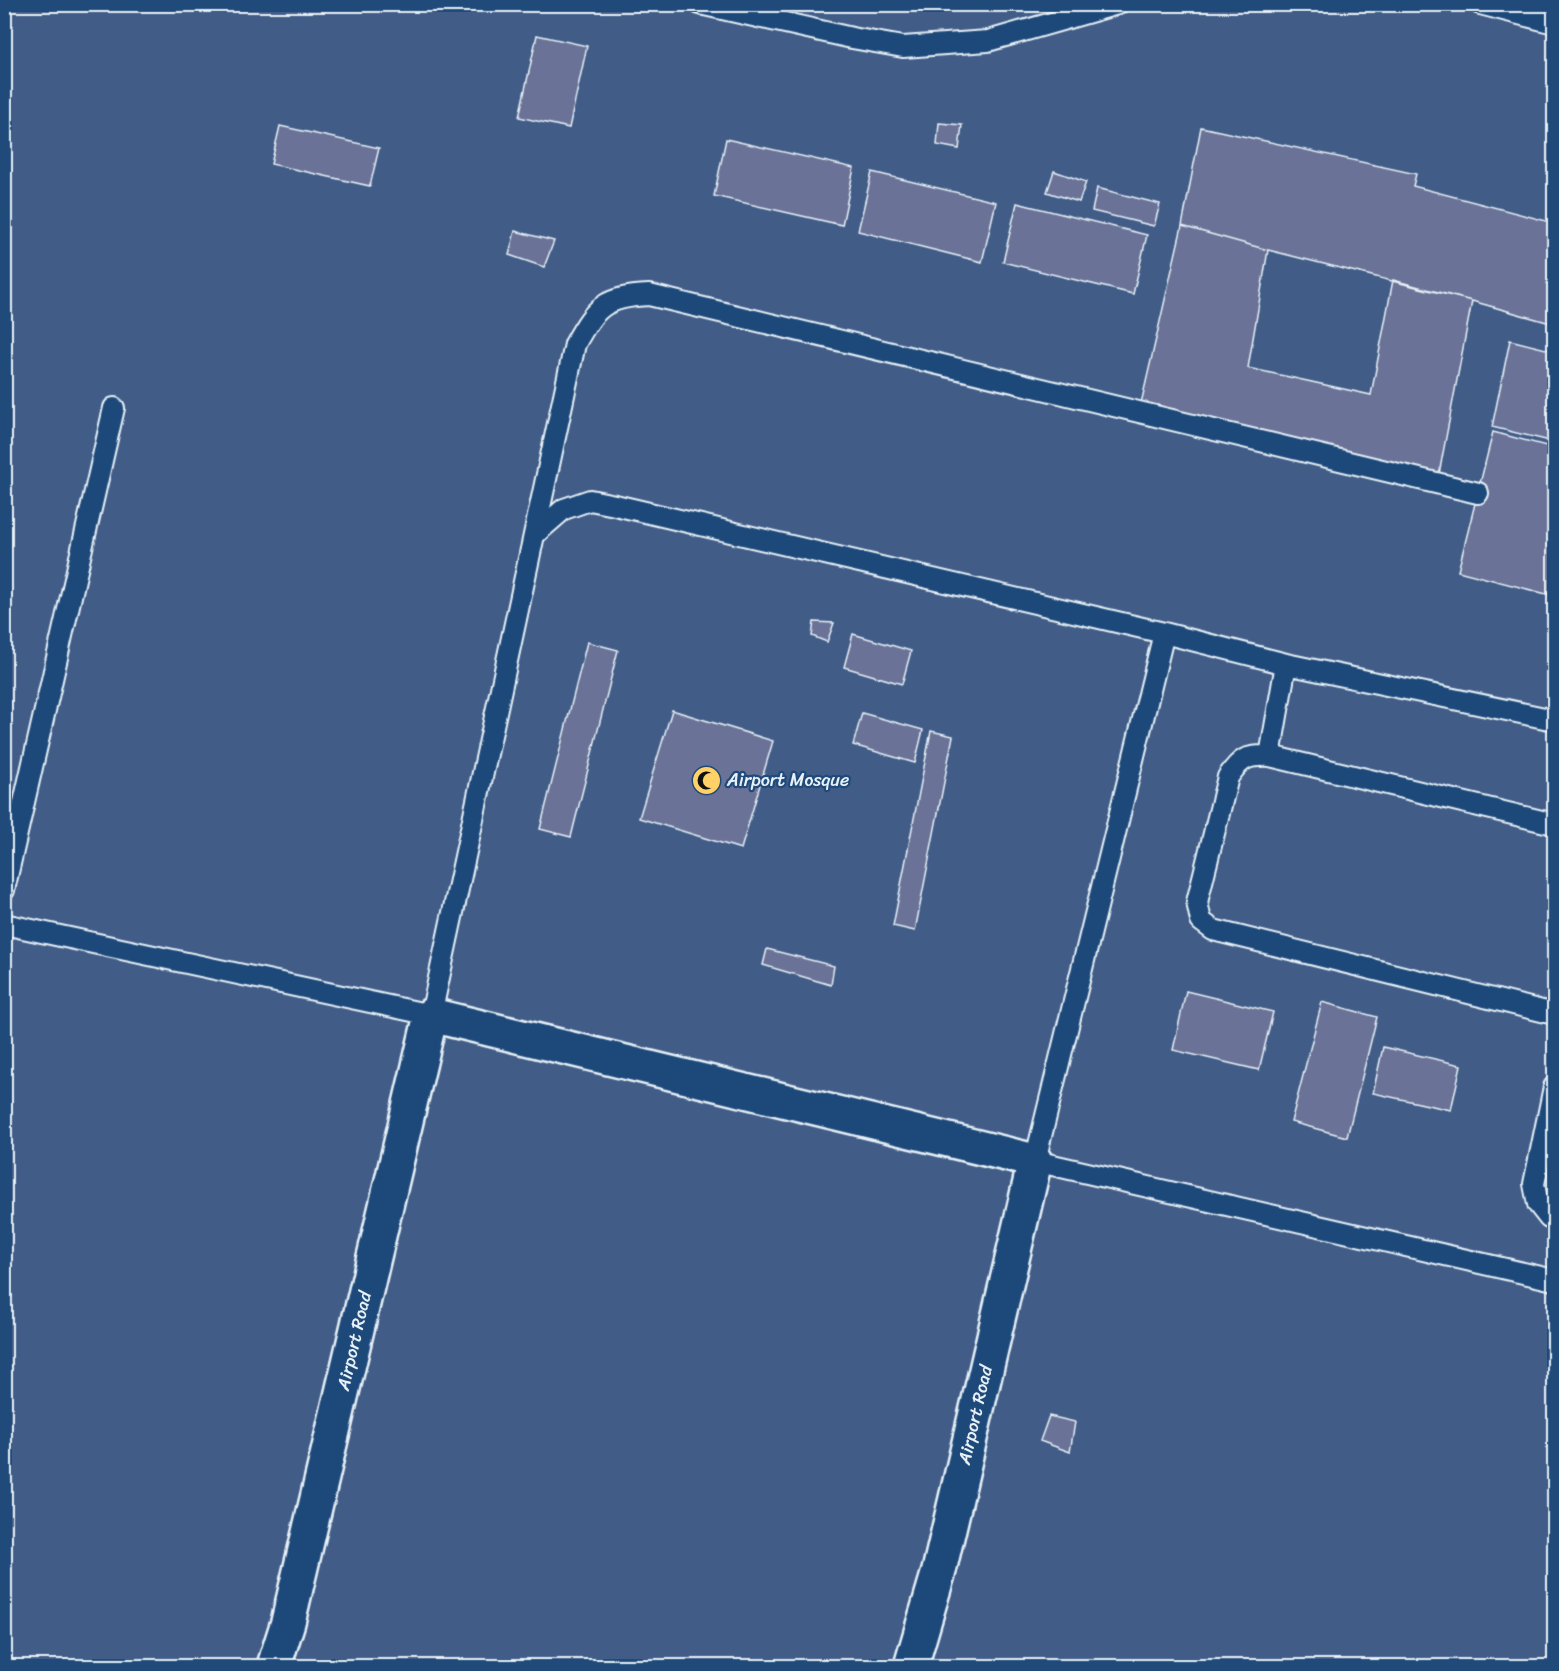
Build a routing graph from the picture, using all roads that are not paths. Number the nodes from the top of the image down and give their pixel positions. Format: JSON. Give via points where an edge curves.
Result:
{"nodes":[{"id":1,"x":700,"y":4,"type":"edge"},
{"id":2,"x":1118,"y":4,"type":"edge"},
{"id":3,"x":1480,"y":4,"type":"edge"},
{"id":4,"x":1554,"y":23,"type":"edge"},
{"id":5,"x":114,"y":408,"type":"dead end"},
{"id":6,"x":1478,"y":493,"type":"dead end"},
{"id":7,"x":534,"y":535,"type":"junction"},
{"id":8,"x":1164,"y":633,"type":"junction"},
{"id":9,"x":1286,"y":664,"type":"junction"},
{"id":10,"x":1554,"y":720,"type":"edge"},
{"id":11,"x":1270,"y":756,"type":"junction"},
{"id":12,"x":1554,"y":824,"type":"edge"},
{"id":13,"x":4,"y":890,"type":"edge"},
{"id":14,"x":4,"y":924,"type":"edge"},
{"id":15,"x":1554,"y":1014,"type":"edge"},
{"id":16,"x":431,"y":1015,"type":"junction"},
{"id":17,"x":1554,"y":1087,"type":"edge"},
{"id":18,"x":1035,"y":1161,"type":"junction"},
{"id":19,"x":1554,"y":1220,"type":"edge"},
{"id":20,"x":1554,"y":1280,"type":"edge"},
{"id":21,"x":274,"y":1666,"type":"edge"},
{"id":22,"x":911,"y":1666,"type":"edge"}],
"edges":[{"from":1,"to":2,"type":"lane","via":[[903,47],[988,41]]},
{"from":3,"to":4,"type":"lane"},
{"from":5,"to":13,"type":"lane"},
{"from":6,"to":7,"type":"lane","via":[[649,295],[624,296],[602,305],[575,344]]},
{"from":7,"to":8,"type":"lane","via":[[564,509],[590,500]]},
{"from":7,"to":16,"type":"lane"},
{"from":8,"to":9,"type":"lane"},
{"from":8,"to":18,"type":"lane"},
{"from":9,"to":10,"type":"lane"},
{"from":9,"to":11,"type":"lane"},
{"from":11,"to":12,"type":"lane"},
{"from":11,"to":15,"type":"lane","via":[[1251,755],[1237,764],[1228,777],[1197,902],[1201,921],[1213,930]]},
{"from":14,"to":16,"type":"lane"},
{"from":16,"to":18,"type":"street"},
{"from":16,"to":21,"type":"street","name":"Airport Road","via":[[288,1622]]},
{"from":17,"to":19,"type":"lane","via":[[1534,1184],[1538,1204]]},
{"from":18,"to":20,"type":"lane"},
{"from":18,"to":22,"type":"street","name":"Airport Road","via":[[939,1571]]}]}
